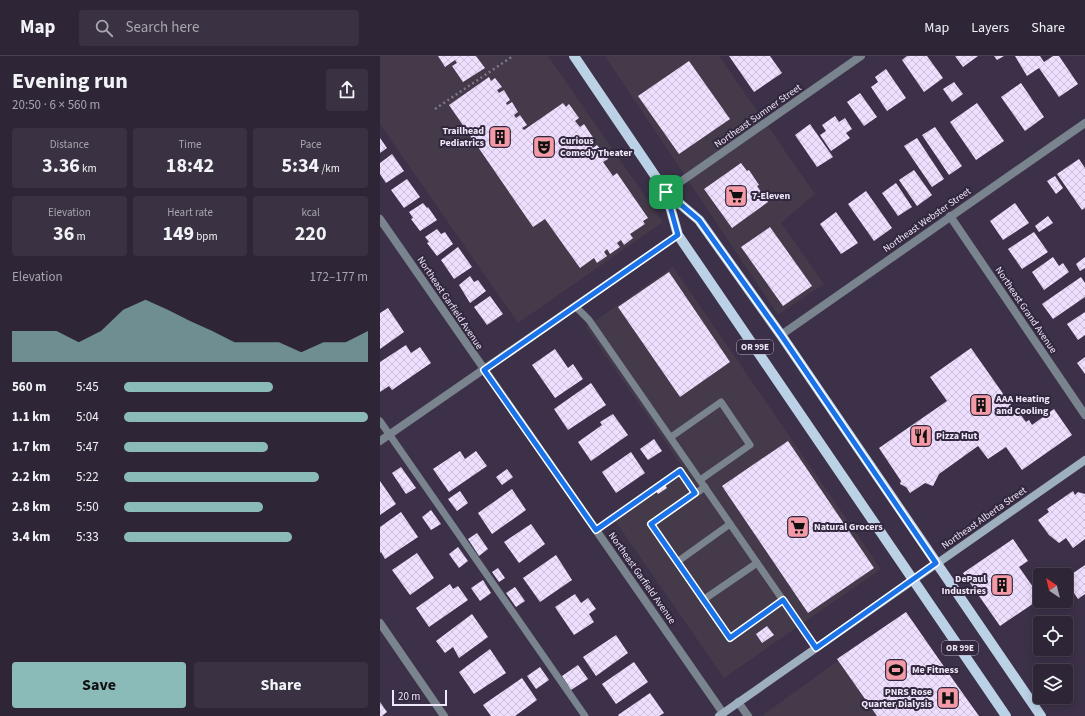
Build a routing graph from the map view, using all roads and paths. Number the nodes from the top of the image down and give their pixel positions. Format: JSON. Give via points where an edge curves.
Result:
{"nodes":[{"id":1,"x":512,"y":56,"type":"edge"},
{"id":2,"x":575,"y":56,"type":"edge"},
{"id":3,"x":861,"y":56,"type":"edge"},
{"id":4,"x":435,"y":109,"type":"dead end"},
{"id":5,"x":1085,"y":123,"type":"edge"},
{"id":6,"x":666,"y":192,"type":"junction"},
{"id":7,"x":950,"y":216,"type":"junction"},
{"id":8,"x":380,"y":219,"type":"edge"},
{"id":9,"x":678,"y":235,"type":"junction"},
{"id":10,"x":575,"y":306,"type":"junction"},
{"id":11,"x":781,"y":335,"type":"junction"},
{"id":12,"x":484,"y":370,"type":"junction"},
{"id":13,"x":1085,"y":415,"type":"edge"},
{"id":14,"x":380,"y":421,"type":"edge"},
{"id":15,"x":390,"y":434,"type":"junction"},
{"id":16,"x":670,"y":437,"type":"junction"},
{"id":17,"x":380,"y":441,"type":"edge"},
{"id":18,"x":1085,"y":460,"type":"edge"},
{"id":19,"x":700,"y":480,"type":"junction"},
{"id":20,"x":705,"y":487,"type":"junction"},
{"id":21,"x":695,"y":493,"type":"junction"},
{"id":22,"x":730,"y":524,"type":"junction"},
{"id":23,"x":596,"y":530,"type":"junction"},
{"id":24,"x":677,"y":562,"type":"junction"},
{"id":25,"x":757,"y":563,"type":"junction"},
{"id":26,"x":936,"y":563,"type":"junction"},
{"id":27,"x":913,"y":580,"type":"junction"},
{"id":28,"x":703,"y":600,"type":"junction"},
{"id":29,"x":783,"y":600,"type":"junction"},
{"id":30,"x":380,"y":623,"type":"edge"},
{"id":31,"x":816,"y":648,"type":"junction"},
{"id":32,"x":738,"y":702,"type":"junction"},
{"id":33,"x":721,"y":714,"type":"edge"},
{"id":34,"x":444,"y":716,"type":"edge"},
{"id":35,"x":585,"y":716,"type":"edge"},
{"id":36,"x":748,"y":716,"type":"edge"},
{"id":37,"x":1006,"y":716,"type":"edge"},
{"id":38,"x":1041,"y":716,"type":"edge"}],
"edges":[{"from":1,"to":4,"type":"path"},
{"from":2,"to":6,"type":"main road","number":"OR 99E"},
{"from":3,"to":6,"type":"street","name":"Northeast Sumner Street"},
{"from":5,"to":7,"type":"street","name":"Northeast Webster Street"},
{"from":6,"to":9,"type":"main road","number":"OR 99E"},
{"from":6,"to":11,"type":"main road","number":"OR 99E","via":[[699,220]]},
{"from":7,"to":11,"type":"street","name":"Northeast Webster Street"},
{"from":7,"to":13,"type":"street","name":"Northeast Grand Avenue"},
{"from":8,"to":12,"type":"street","name":"Northeast Garfield Avenue"},
{"from":9,"to":10,"type":"street"},
{"from":9,"to":27,"type":"main road","number":"OR 99E"},
{"from":10,"to":12,"type":"street"},
{"from":10,"to":16,"type":"lane","via":[[589,320]]},
{"from":11,"to":26,"type":"main road","number":"OR 99E"},
{"from":12,"to":15,"type":"street"},
{"from":12,"to":23,"type":"street","name":"Northeast Garfield Avenue"},
{"from":14,"to":15,"type":"lane"},
{"from":15,"to":17,"type":"street"},
{"from":15,"to":35,"type":"lane"},
{"from":16,"to":19,"type":"lane"},
{"from":16,"to":19,"type":"lane","via":[[721,402],[750,445]]},
{"from":18,"to":26,"type":"street","name":"Northeast Alberta Street"},
{"from":19,"to":20,"type":"lane"},
{"from":20,"to":21,"type":"lane"},
{"from":20,"to":22,"type":"lane"},
{"from":21,"to":23,"type":"path","via":[[680,471]]},
{"from":21,"to":24,"type":"lane","via":[[651,524]]},
{"from":22,"to":24,"type":"lane"},
{"from":22,"to":25,"type":"lane"},
{"from":23,"to":33,"type":"street","name":"Northeast Garfield Avenue"},
{"from":24,"to":28,"type":"lane"},
{"from":25,"to":28,"type":"lane"},
{"from":25,"to":29,"type":"lane"},
{"from":26,"to":27,"type":"street","name":"Northeast Alberta Street"},
{"from":26,"to":38,"type":"main road","number":"OR 99E"},
{"from":27,"to":31,"type":"street","name":"Northeast Alberta Street"},
{"from":27,"to":37,"type":"main road","number":"OR 99E"},
{"from":28,"to":29,"type":"lane","via":[[730,638]]},
{"from":29,"to":31,"type":"lane"},
{"from":30,"to":34,"type":"street"},
{"from":31,"to":32,"type":"street","name":"Northeast Alberta Street"},
{"from":32,"to":33,"type":"street","name":"Northeast Alberta Street"},
{"from":32,"to":36,"type":"street"}]}
